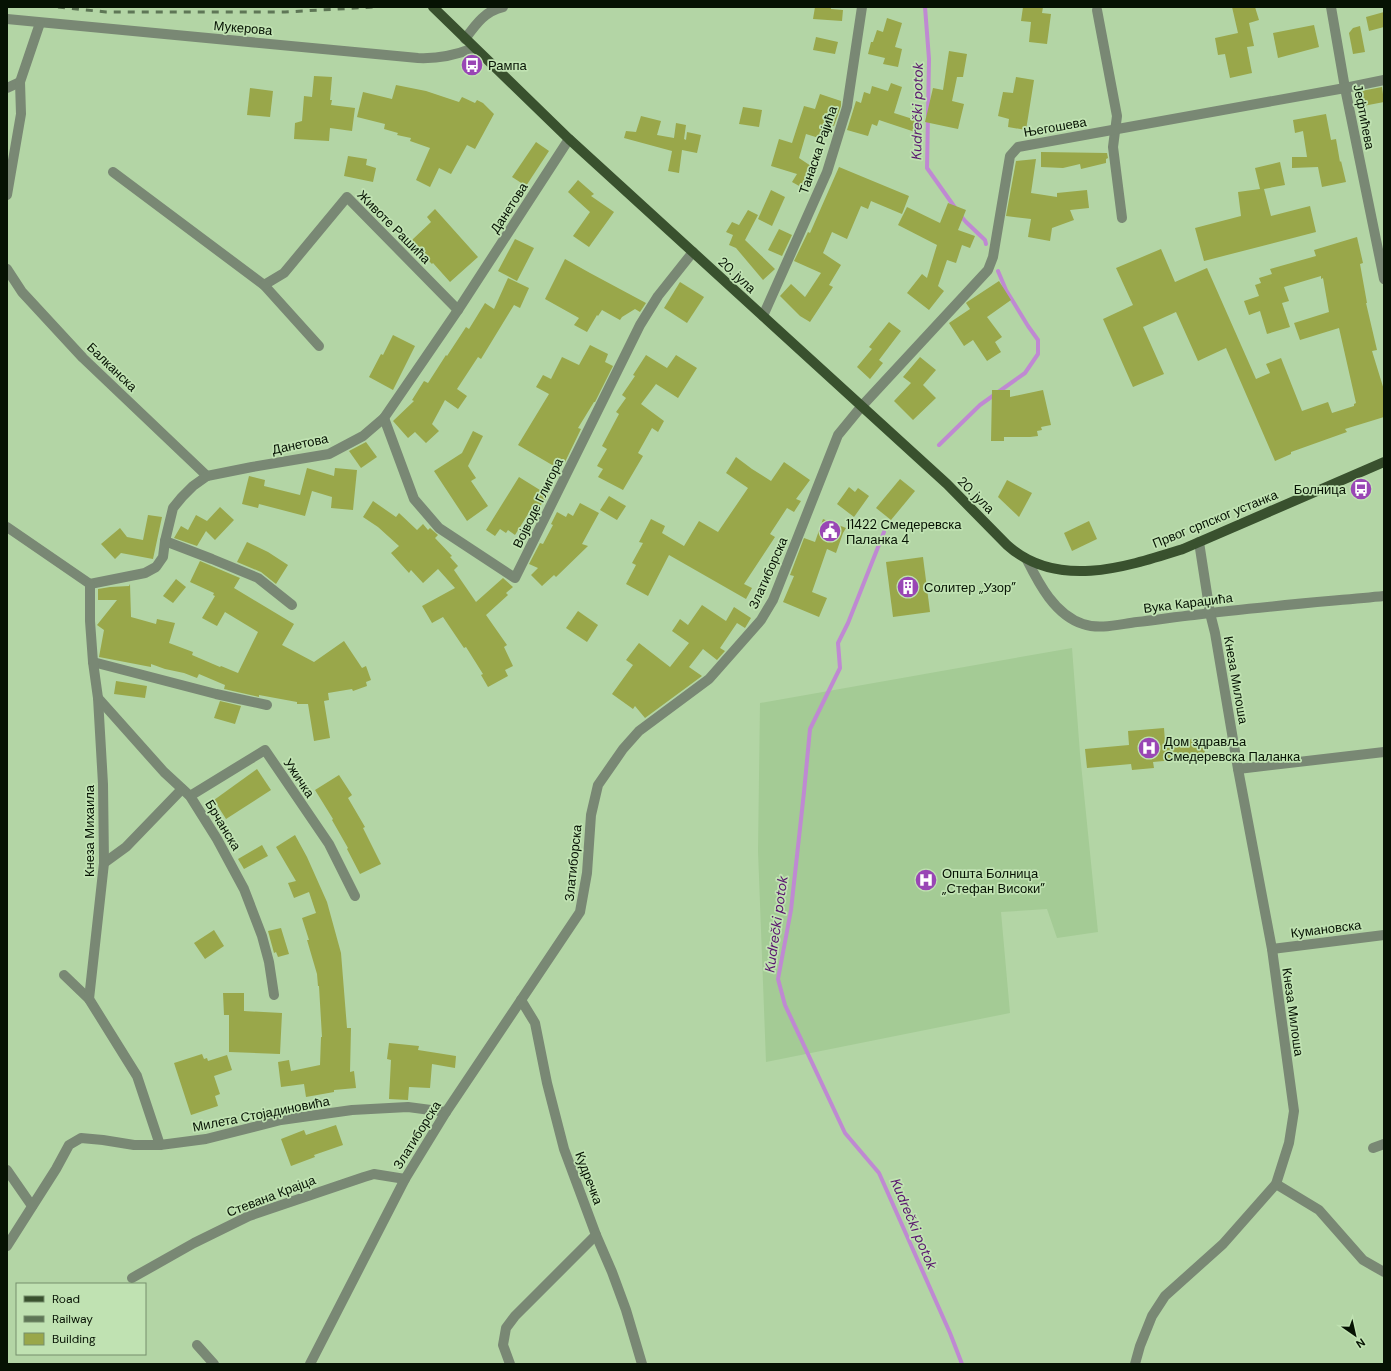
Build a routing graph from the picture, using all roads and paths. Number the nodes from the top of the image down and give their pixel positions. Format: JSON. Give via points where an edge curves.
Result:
{"nodes":[{"id":1,"x":433,"y":7,"type":"edge"},
{"id":2,"x":503,"y":7,"type":"edge"},
{"id":3,"x":862,"y":7,"type":"edge"},
{"id":4,"x":1331,"y":7,"type":"edge"},
{"id":5,"x":1097,"y":10,"type":"dead end"},
{"id":6,"x":7,"y":19,"type":"edge"},
{"id":7,"x":40,"y":22,"type":"junction"},
{"id":8,"x":465,"y":39,"type":"junction"},
{"id":9,"x":474,"y":48,"type":"junction"},
{"id":10,"x":1384,"y":80,"type":"edge"},
{"id":11,"x":20,"y":82,"type":"junction"},
{"id":12,"x":7,"y":88,"type":"edge"},
{"id":13,"x":1345,"y":88,"type":"junction"},
{"id":14,"x":1116,"y":129,"type":"junction"},
{"id":15,"x":569,"y":139,"type":"junction"},
{"id":16,"x":113,"y":172,"type":"dead end"},
{"id":17,"x":7,"y":195,"type":"edge"},
{"id":18,"x":1122,"y":218,"type":"dead end"},
{"id":19,"x":693,"y":252,"type":"junction"},
{"id":20,"x":7,"y":269,"type":"edge"},
{"id":21,"x":1384,"y":279,"type":"edge"},
{"id":22,"x":264,"y":285,"type":"junction"},
{"id":23,"x":458,"y":310,"type":"junction"},
{"id":24,"x":763,"y":316,"type":"junction"},
{"id":25,"x":319,"y":346,"type":"dead end"},
{"id":26,"x":861,"y":407,"type":"junction"},
{"id":27,"x":384,"y":418,"type":"junction"},
{"id":28,"x":1384,"y":462,"type":"edge"},
{"id":29,"x":207,"y":476,"type":"junction"},
{"id":30,"x":7,"y":528,"type":"edge"},
{"id":31,"x":165,"y":541,"type":"junction"},
{"id":32,"x":1199,"y":542,"type":"junction"},
{"id":33,"x":1026,"y":560,"type":"junction"},
{"id":34,"x":90,"y":584,"type":"junction"},
{"id":35,"x":1384,"y":596,"type":"edge"},
{"id":36,"x":292,"y":605,"type":"dead end"},
{"id":37,"x":1210,"y":613,"type":"junction"},
{"id":38,"x":93,"y":662,"type":"junction"},
{"id":39,"x":98,"y":698,"type":"junction"},
{"id":40,"x":268,"y":705,"type":"dead end"},
{"id":41,"x":1384,"y":752,"type":"edge"},
{"id":42,"x":1238,"y":769,"type":"junction"},
{"id":43,"x":182,"y":789,"type":"junction"},
{"id":44,"x":190,"y":796,"type":"junction"},
{"id":45,"x":104,"y":863,"type":"junction"},
{"id":46,"x":355,"y":896,"type":"dead end"},
{"id":47,"x":1384,"y":934,"type":"edge"},
{"id":48,"x":1272,"y":949,"type":"junction"},
{"id":49,"x":64,"y":975,"type":"dead end"},
{"id":50,"x":274,"y":995,"type":"dead end"},
{"id":51,"x":89,"y":999,"type":"junction"},
{"id":52,"x":521,"y":1000,"type":"junction"},
{"id":53,"x":446,"y":1112,"type":"junction"},
{"id":54,"x":1384,"y":1144,"type":"edge"},
{"id":55,"x":160,"y":1145,"type":"junction"},
{"id":56,"x":1373,"y":1148,"type":"dead end"},
{"id":57,"x":7,"y":1170,"type":"edge"},
{"id":58,"x":405,"y":1179,"type":"junction"},
{"id":59,"x":1276,"y":1184,"type":"junction"},
{"id":60,"x":32,"y":1206,"type":"junction"},
{"id":61,"x":596,"y":1235,"type":"junction"},
{"id":62,"x":7,"y":1246,"type":"edge"},
{"id":63,"x":1384,"y":1272,"type":"edge"},
{"id":64,"x":132,"y":1278,"type":"dead end"},
{"id":65,"x":197,"y":1344,"type":"dead end"},
{"id":66,"x":214,"y":1364,"type":"edge"},
{"id":67,"x":310,"y":1364,"type":"edge"},
{"id":68,"x":510,"y":1364,"type":"edge"},
{"id":69,"x":642,"y":1364,"type":"edge"},
{"id":70,"x":1135,"y":1364,"type":"edge"}],
"edges":[{"from":1,"to":8,"type":"main road","name":"20. јула"},
{"from":2,"to":8,"type":"street","via":[[484,16]]},
{"from":3,"to":24,"type":"street","name":"Танаска Рајића","via":[[847,107],[827,172]]},
{"from":4,"to":13,"type":"street","name":"Јефтићева"},
{"from":5,"to":14,"type":"street","via":[[1117,116]]},
{"from":6,"to":7,"type":"street","name":"Мукерова"},
{"from":7,"to":9,"type":"street","name":"Мукерова","via":[[418,58],[440,58]]},
{"from":7,"to":11,"type":"street"},
{"from":8,"to":9,"type":"main road","name":"20. јула"},
{"from":9,"to":15,"type":"main road","name":"20. јула"},
{"from":10,"to":13,"type":"street","name":"Његошева"},
{"from":11,"to":12,"type":"street"},
{"from":11,"to":17,"type":"street","via":[[21,114]]},
{"from":13,"to":14,"type":"street","name":"Његошева"},
{"from":13,"to":21,"type":"street","name":"Јефтићева"},
{"from":14,"to":18,"type":"street","via":[[1113,147]]},
{"from":14,"to":26,"type":"street","name":"Његошева","via":[[1018,147],[1010,156],[993,257],[988,270]]},
{"from":15,"to":19,"type":"main road","name":"20. јула"},
{"from":15,"to":23,"type":"street","name":"Данетова"},
{"from":16,"to":22,"type":"street"},
{"from":19,"to":24,"type":"main road","name":"20. јула"},
{"from":19,"to":27,"type":"street","name":"Војводе Глигора","via":[[658,296],[640,325],[515,578],[438,528],[414,499]]},
{"from":20,"to":29,"type":"street","name":"Балканска","via":[[22,292],[84,358]]},
{"from":22,"to":23,"type":"street","name":"Животе Рашића","via":[[284,272],[347,197]]},
{"from":22,"to":25,"type":"street"},
{"from":23,"to":27,"type":"street","name":"Данетова"},
{"from":24,"to":26,"type":"main road","name":"20. јула"},
{"from":26,"to":33,"type":"main road","name":"20. јула","via":[[947,484],[1007,545]]},
{"from":26,"to":52,"type":"street","name":"Златиборска","via":[[838,435],[773,600],[761,620],[709,679],[639,731],[598,785],[591,815],[587,873],[580,912]]},
{"from":27,"to":29,"type":"street","name":"Данетова","via":[[363,436],[329,454]]},
{"from":28,"to":32,"type":"main road","name":"Првог српског устанка"},
{"from":29,"to":31,"type":"street","name":"Данетова","via":[[193,486],[173,508]]},
{"from":30,"to":34,"type":"street"},
{"from":31,"to":34,"type":"street","name":"Данетова","via":[[163,557],[156,567],[144,574]]},
{"from":31,"to":36,"type":"street","via":[[258,578]]},
{"from":32,"to":33,"type":"main road","name":"Првог српског устанка","via":[[1153,558],[1091,571],[1045,568]]},
{"from":32,"to":37,"type":"street","name":"Кнеза Милоша"},
{"from":33,"to":37,"type":"street","name":"Вука Караџића","via":[[1048,596],[1068,615],[1084,624],[1107,626]]},
{"from":34,"to":38,"type":"street"},
{"from":35,"to":37,"type":"street","name":"Вука Караџића"},
{"from":37,"to":42,"type":"street","name":"Кнеза Милоша"},
{"from":38,"to":39,"type":"street","name":"Кнеза Михаила"},
{"from":38,"to":40,"type":"street"},
{"from":39,"to":43,"type":"street","name":"Брчанска"},
{"from":39,"to":45,"type":"street","name":"Кнеза Михаила"},
{"from":41,"to":42,"type":"street"},
{"from":42,"to":48,"type":"street","name":"Кнеза Милоша"},
{"from":43,"to":44,"type":"street","name":"Брчанска"},
{"from":43,"to":45,"type":"street","via":[[126,847]]},
{"from":44,"to":46,"type":"street","name":"Ужичка","via":[[265,750],[329,844]]},
{"from":44,"to":50,"type":"street","name":"Брчанска","via":[[244,889],[262,936]]},
{"from":45,"to":51,"type":"street","name":"Кнеза Михаила"},
{"from":47,"to":48,"type":"street","name":"Кумановска"},
{"from":48,"to":59,"type":"street","name":"Кнеза Милоша","via":[[1294,1111],[1289,1143]]},
{"from":49,"to":51,"type":"street"},
{"from":51,"to":55,"type":"street","via":[[137,1076]]},
{"from":52,"to":53,"type":"street","name":"Златиборска"},
{"from":52,"to":61,"type":"street","name":"Кудречка","via":[[535,1023],[564,1149]]},
{"from":53,"to":55,"type":"street","name":"Милета Стојадиновића","via":[[408,1107],[352,1110],[281,1120],[206,1139]]},
{"from":53,"to":58,"type":"street","name":"Златиборска"},
{"from":54,"to":56,"type":"street"},
{"from":55,"to":60,"type":"street","name":"Милета Стојадиновића","via":[[134,1145],[81,1138],[69,1145]]},
{"from":57,"to":60,"type":"street"},
{"from":58,"to":64,"type":"street","name":"Стевана Крајца","via":[[374,1174],[249,1216]]},
{"from":58,"to":67,"type":"street","name":"Златиборска"},
{"from":59,"to":63,"type":"street","via":[[1319,1210],[1363,1260]]},
{"from":59,"to":70,"type":"street","name":"Кнеза Милоша","via":[[1223,1244],[1165,1296],[1152,1316]]},
{"from":60,"to":62,"type":"street"},
{"from":61,"to":68,"type":"street","via":[[506,1328],[503,1345]]},
{"from":61,"to":69,"type":"street","name":"Кудречка","via":[[626,1310]]},
{"from":65,"to":66,"type":"street"}]}
